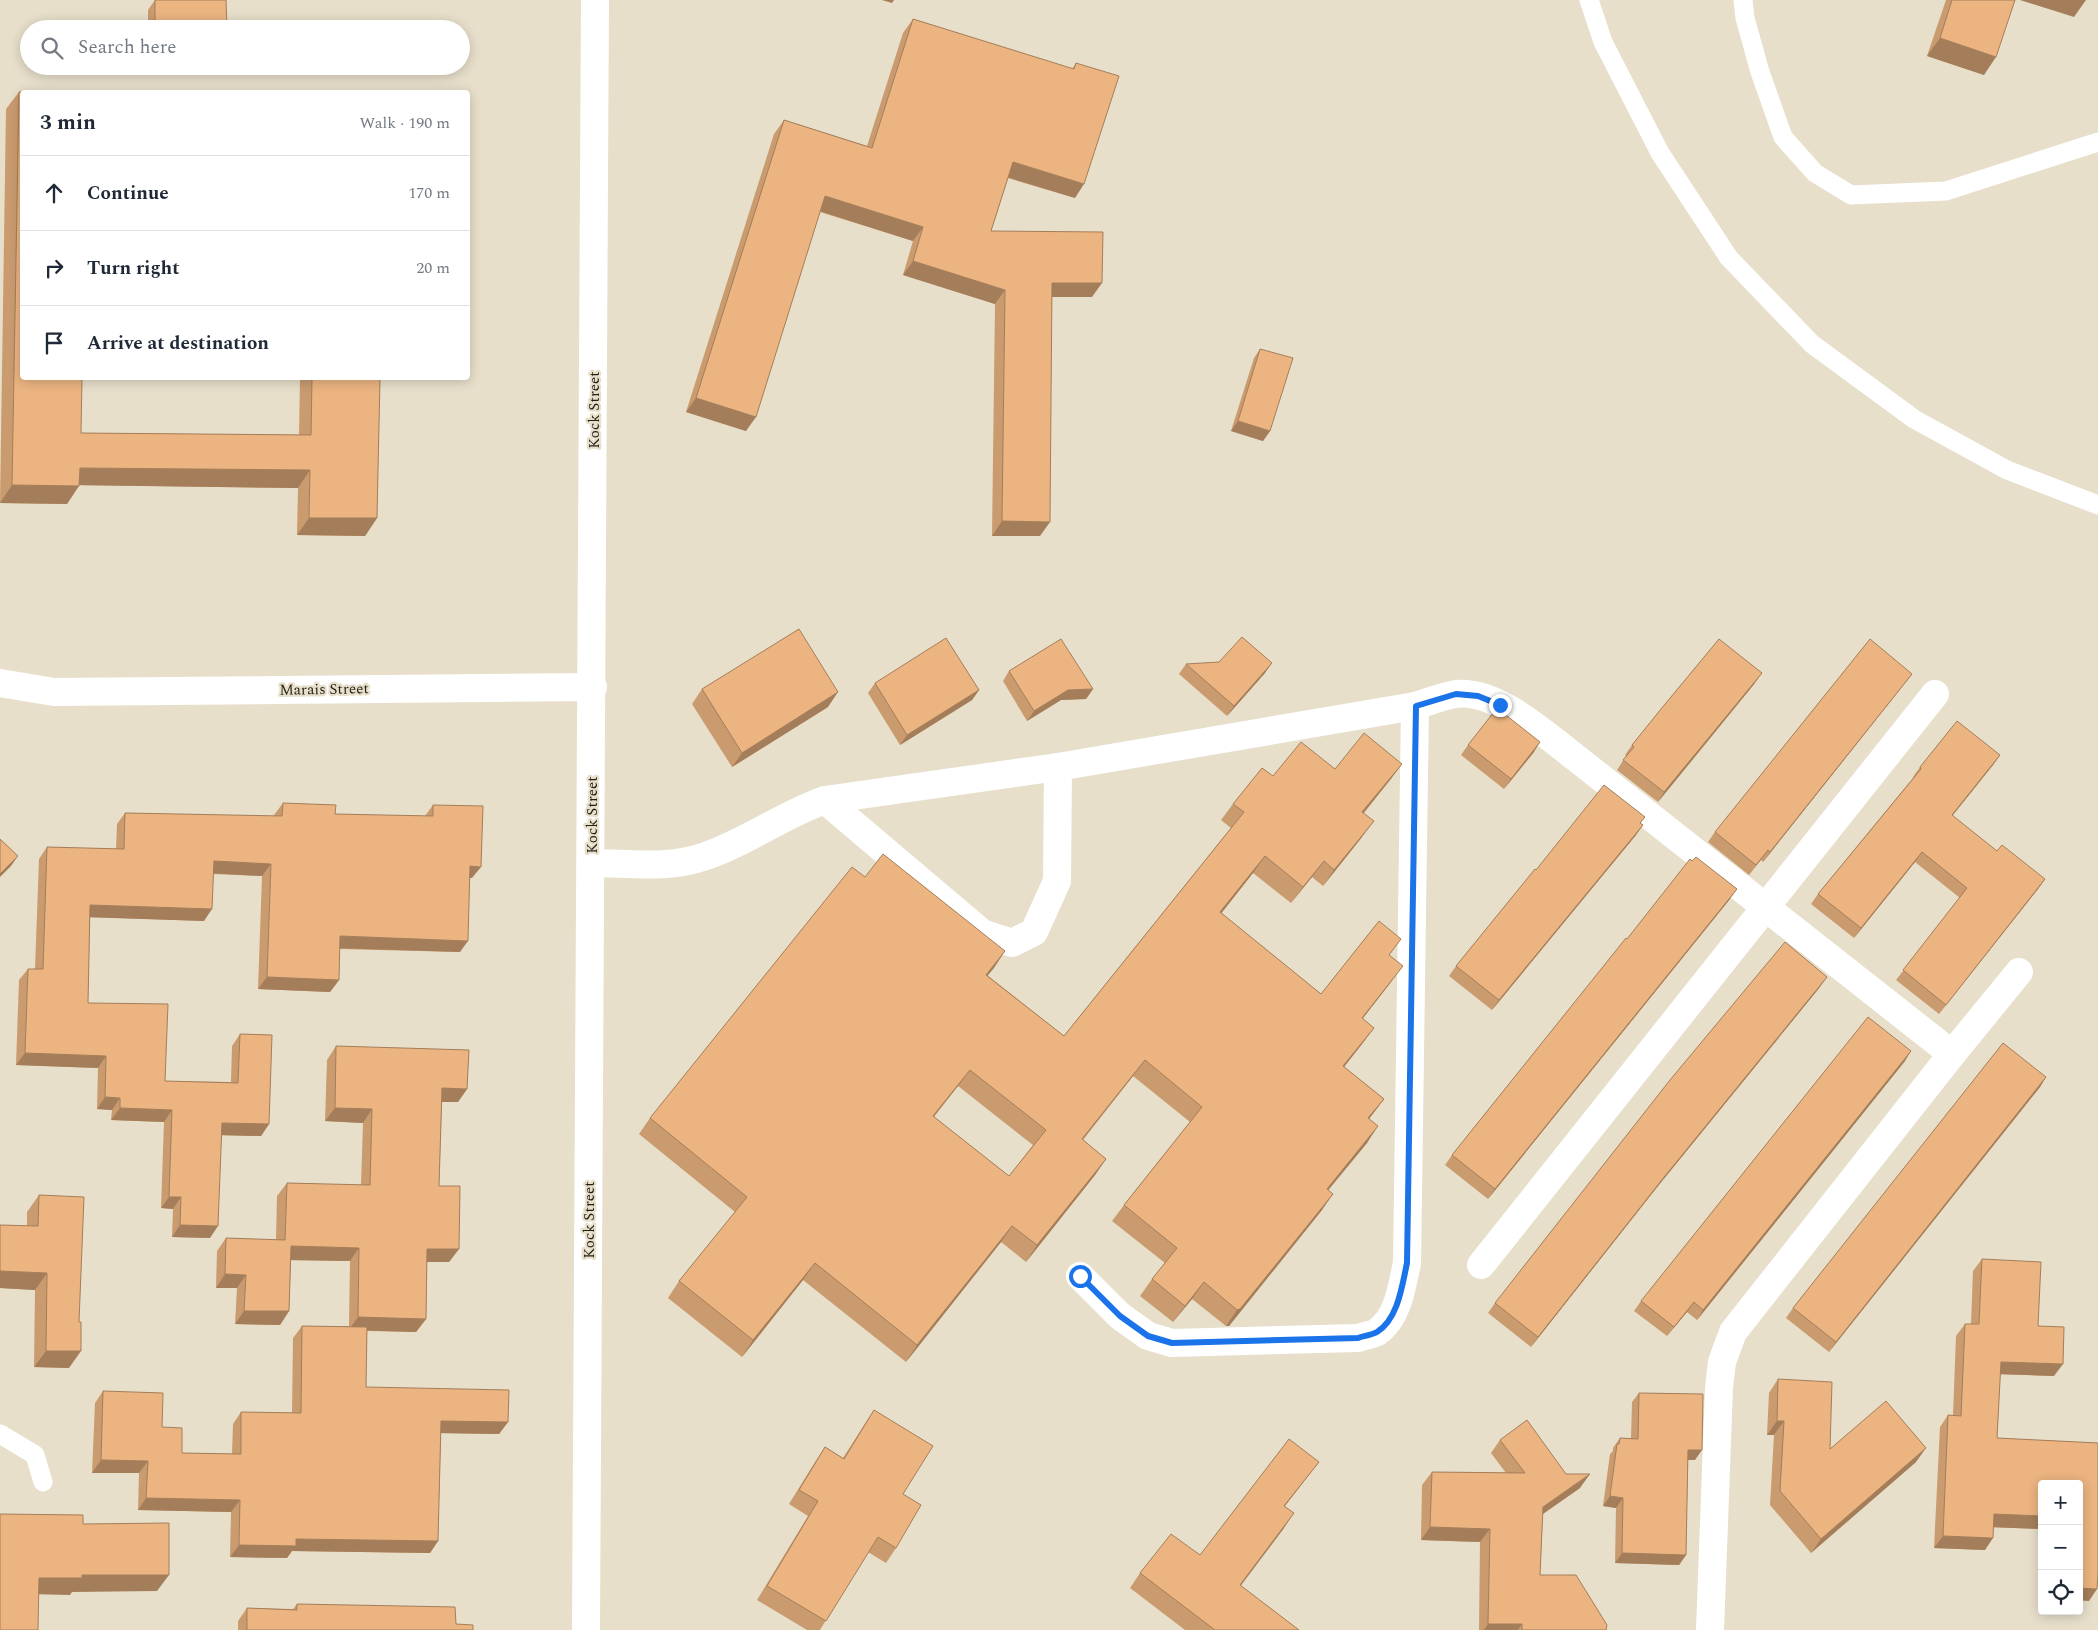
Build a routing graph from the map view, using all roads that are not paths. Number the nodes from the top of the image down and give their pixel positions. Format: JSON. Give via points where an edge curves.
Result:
{"nodes":[{"id":1,"x":595,"y":0,"type":"edge"},
{"id":2,"x":1589,"y":0,"type":"edge"},
{"id":3,"x":1743,"y":0,"type":"edge"},
{"id":4,"x":2098,"y":142,"type":"edge"},
{"id":5,"x":2098,"y":505,"type":"edge"},
{"id":6,"x":0,"y":683,"type":"edge"},
{"id":7,"x":593,"y":687,"type":"junction"},
{"id":8,"x":54,"y":692,"type":"junction"},
{"id":9,"x":1935,"y":694,"type":"dead end"},
{"id":10,"x":0,"y":702,"type":"edge"},
{"id":11,"x":1416,"y":706,"type":"junction"},
{"id":12,"x":1058,"y":767,"type":"junction"},
{"id":13,"x":825,"y":800,"type":"junction"},
{"id":14,"x":592,"y":862,"type":"junction"},
{"id":15,"x":1764,"y":907,"type":"junction"},
{"id":16,"x":2019,"y":972,"type":"dead end"},
{"id":17,"x":1952,"y":1054,"type":"junction"},
{"id":18,"x":1481,"y":1265,"type":"dead end"},
{"id":19,"x":1080,"y":1276,"type":"dead end"},
{"id":20,"x":0,"y":1434,"type":"edge"},
{"id":21,"x":43,"y":1482,"type":"dead end"},
{"id":22,"x":586,"y":1630,"type":"edge"},
{"id":23,"x":1710,"y":1630,"type":"edge"}],
"edges":[{"from":1,"to":7,"type":"street","name":"Kock Street"},
{"from":2,"to":5,"type":"lane","via":[[1604,42],[1660,153],[1729,258],[1812,344],[1914,418],[2007,470]]},
{"from":3,"to":4,"type":"lane","via":[[1760,72],[1783,137],[1815,173],[1851,195],[1946,191]]},
{"from":6,"to":8,"type":"street","name":"Marais Street"},
{"from":7,"to":8,"type":"street","name":"Marais Street"},
{"from":7,"to":14,"type":"street","name":"Kock Street"},
{"from":8,"to":10,"type":"street","name":"Marais Street"},
{"from":9,"to":15,"type":"street"},
{"from":11,"to":12,"type":"street"},
{"from":11,"to":15,"type":"street","via":[[1456,694],[1478,696],[1500,705],[1576,758]]},
{"from":11,"to":19,"type":"street","via":[[1407,1263],[1401,1292],[1390,1319],[1377,1332],[1358,1338],[1172,1343],[1148,1336],[1127,1321]]},
{"from":12,"to":13,"type":"street"},
{"from":12,"to":13,"type":"street","via":[[1057,881],[1034,932],[1012,943],[982,934]]},
{"from":13,"to":14,"type":"street","via":[[799,809],[702,858],[671,864]]},
{"from":14,"to":22,"type":"street","name":"Kock Street"},
{"from":15,"to":17,"type":"street"},
{"from":15,"to":18,"type":"street"},
{"from":16,"to":17,"type":"street"},
{"from":17,"to":23,"type":"street","via":[[1733,1332],[1722,1362],[1718,1388]]},
{"from":20,"to":21,"type":"lane","via":[[35,1455]]}]}
